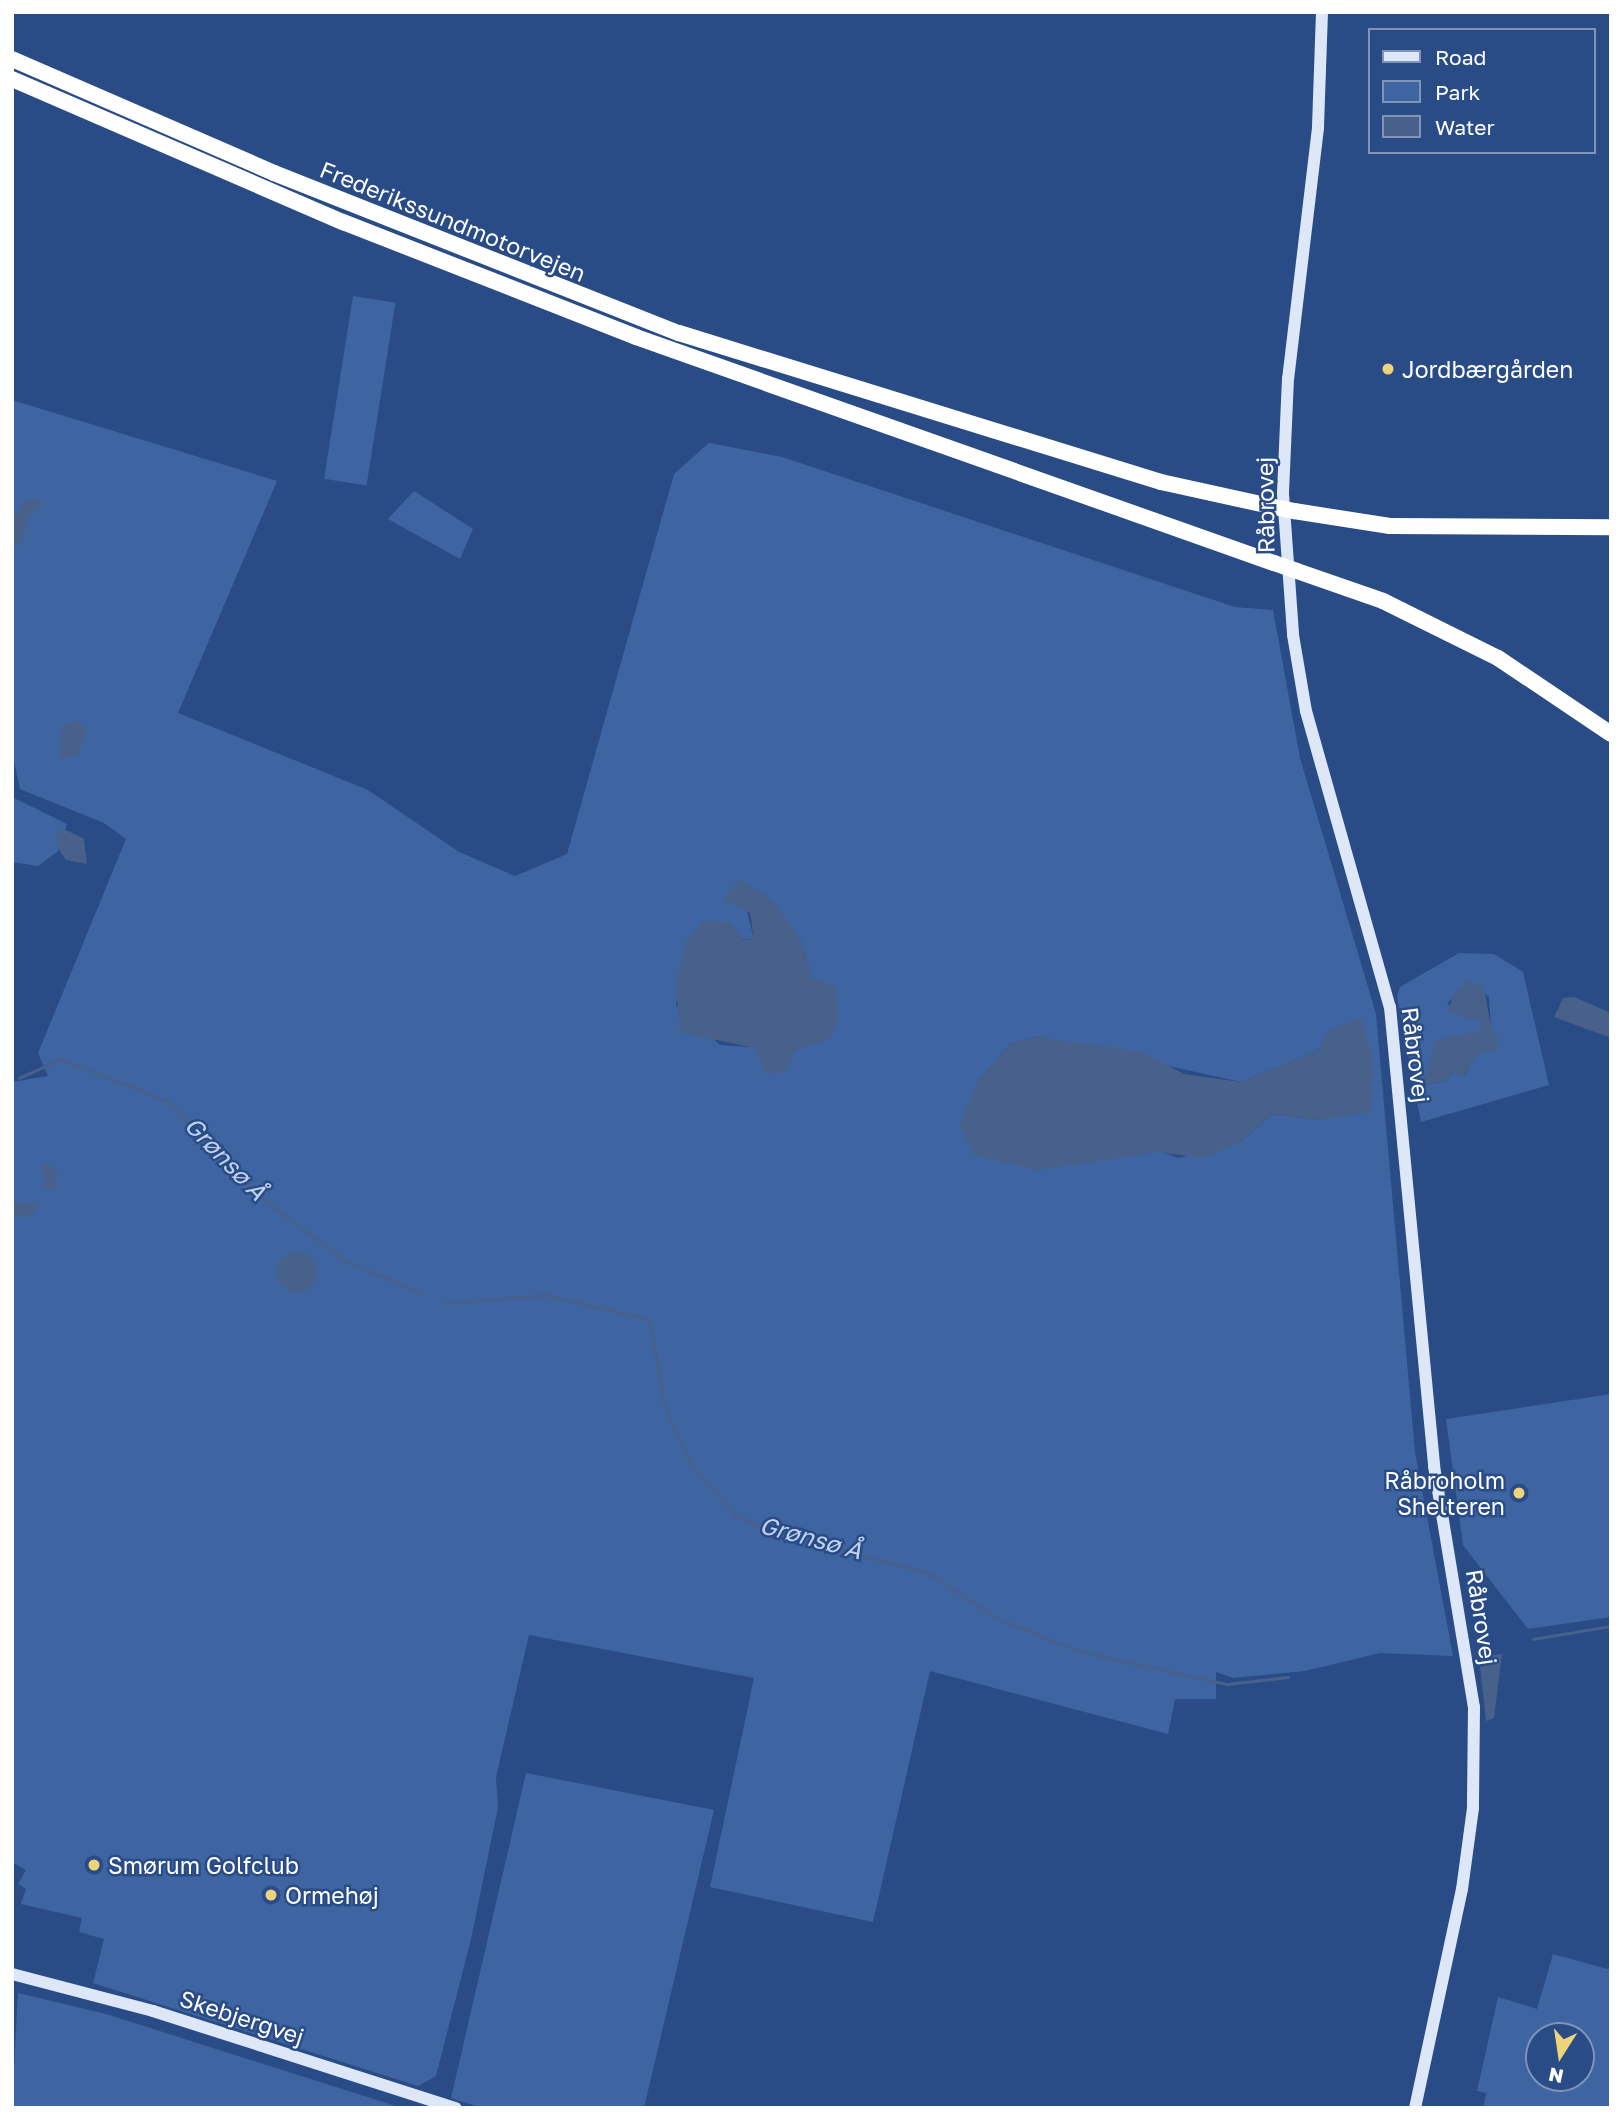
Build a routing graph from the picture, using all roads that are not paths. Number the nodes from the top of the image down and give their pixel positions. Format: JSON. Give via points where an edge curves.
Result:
{"nodes":[{"id":1,"x":1322,"y":12,"type":"edge"},
{"id":2,"x":12,"y":59,"type":"edge"},
{"id":3,"x":12,"y":79,"type":"edge"},
{"id":4,"x":1611,"y":527,"type":"edge"},
{"id":5,"x":1611,"y":734,"type":"edge"},
{"id":6,"x":12,"y":1974,"type":"edge"},
{"id":7,"x":456,"y":2108,"type":"edge"},
{"id":8,"x":1415,"y":2108,"type":"edge"}],
"edges":[{"from":1,"to":8,"type":"street","name":"Råbrovej","via":[[1318,128],[1288,377],[1283,494],[1293,635],[1306,711],[1390,1007],[1434,1466],[1474,1707],[1473,1808],[1462,1889]]},
{"from":2,"to":4,"type":"highway","name":"Frederikssundmotorvejen","bridge":true,"via":[[472,255],[679,334],[1161,482],[1390,526]]},
{"from":3,"to":5,"type":"highway","bridge":true,"via":[[636,337],[1383,601],[1498,658]]},
{"from":6,"to":7,"type":"street","name":"Skebjergvej","via":[[153,2011]]}]}
